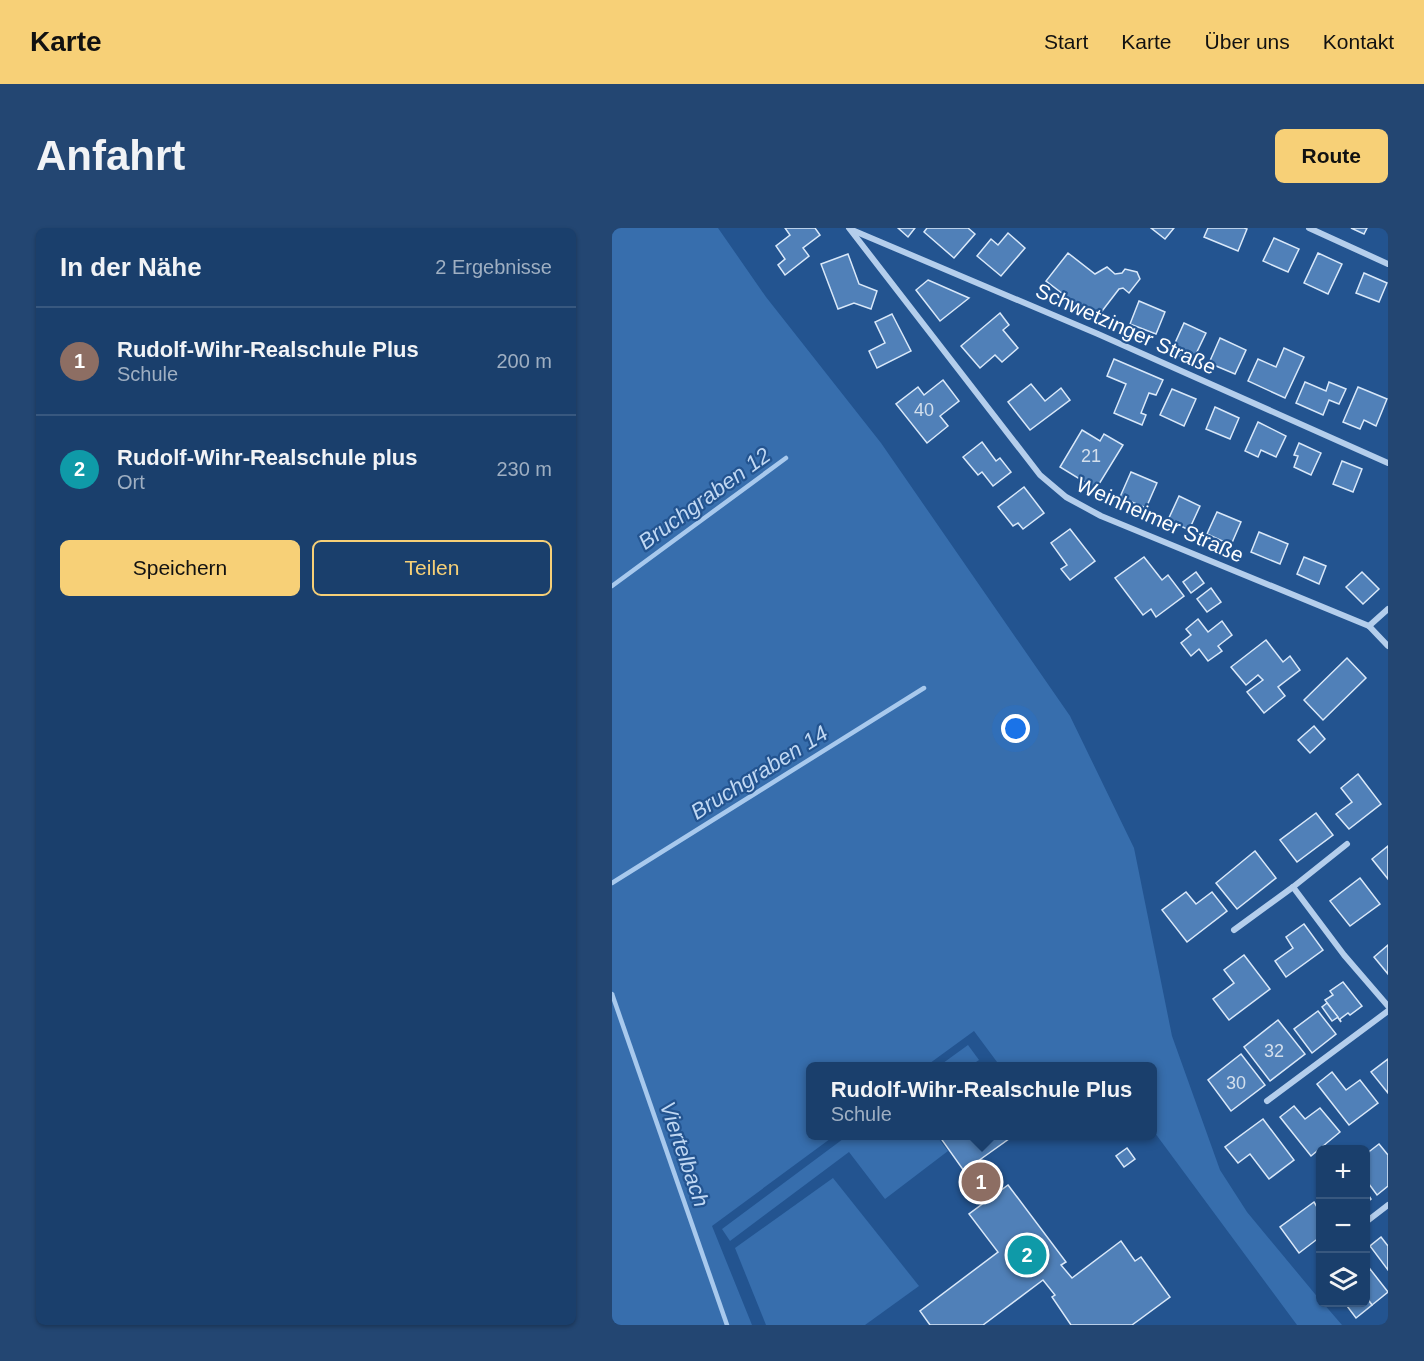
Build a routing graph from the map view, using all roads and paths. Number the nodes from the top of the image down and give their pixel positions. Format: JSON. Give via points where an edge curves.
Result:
{"nodes":[{"id":1,"x":849,"y":228,"type":"edge"},
{"id":2,"x":1309,"y":228,"type":"edge"},
{"id":3,"x":1388,"y":264,"type":"edge"},
{"id":4,"x":1388,"y":463,"type":"edge"},
{"id":5,"x":1388,"y":609,"type":"edge"},
{"id":6,"x":1369,"y":626,"type":"junction"},
{"id":7,"x":1388,"y":646,"type":"edge"},
{"id":8,"x":1347,"y":844,"type":"dead end"},
{"id":9,"x":1293,"y":887,"type":"junction"},
{"id":10,"x":1234,"y":930,"type":"dead end"},
{"id":11,"x":1388,"y":1006,"type":"edge"},
{"id":12,"x":1388,"y":1011,"type":"edge"},
{"id":13,"x":1267,"y":1101,"type":"dead end"},
{"id":14,"x":1388,"y":1205,"type":"edge"},
{"id":15,"x":1370,"y":1218,"type":"edge"}],
"edges":[{"from":1,"to":4,"type":"street","name":"Schwetzinger Straße"},
{"from":1,"to":6,"type":"street","name":"Weinheimer Straße","via":[[1040,475],[1066,497],[1101,516]]},
{"from":2,"to":3,"type":"street"},
{"from":5,"to":6,"type":"street"},
{"from":6,"to":7,"type":"street","name":"Weinheimer Straße"},
{"from":8,"to":9,"type":"street"},
{"from":9,"to":10,"type":"street"},
{"from":9,"to":11,"type":"street"},
{"from":12,"to":13,"type":"street"},
{"from":14,"to":15,"type":"street"}]}
